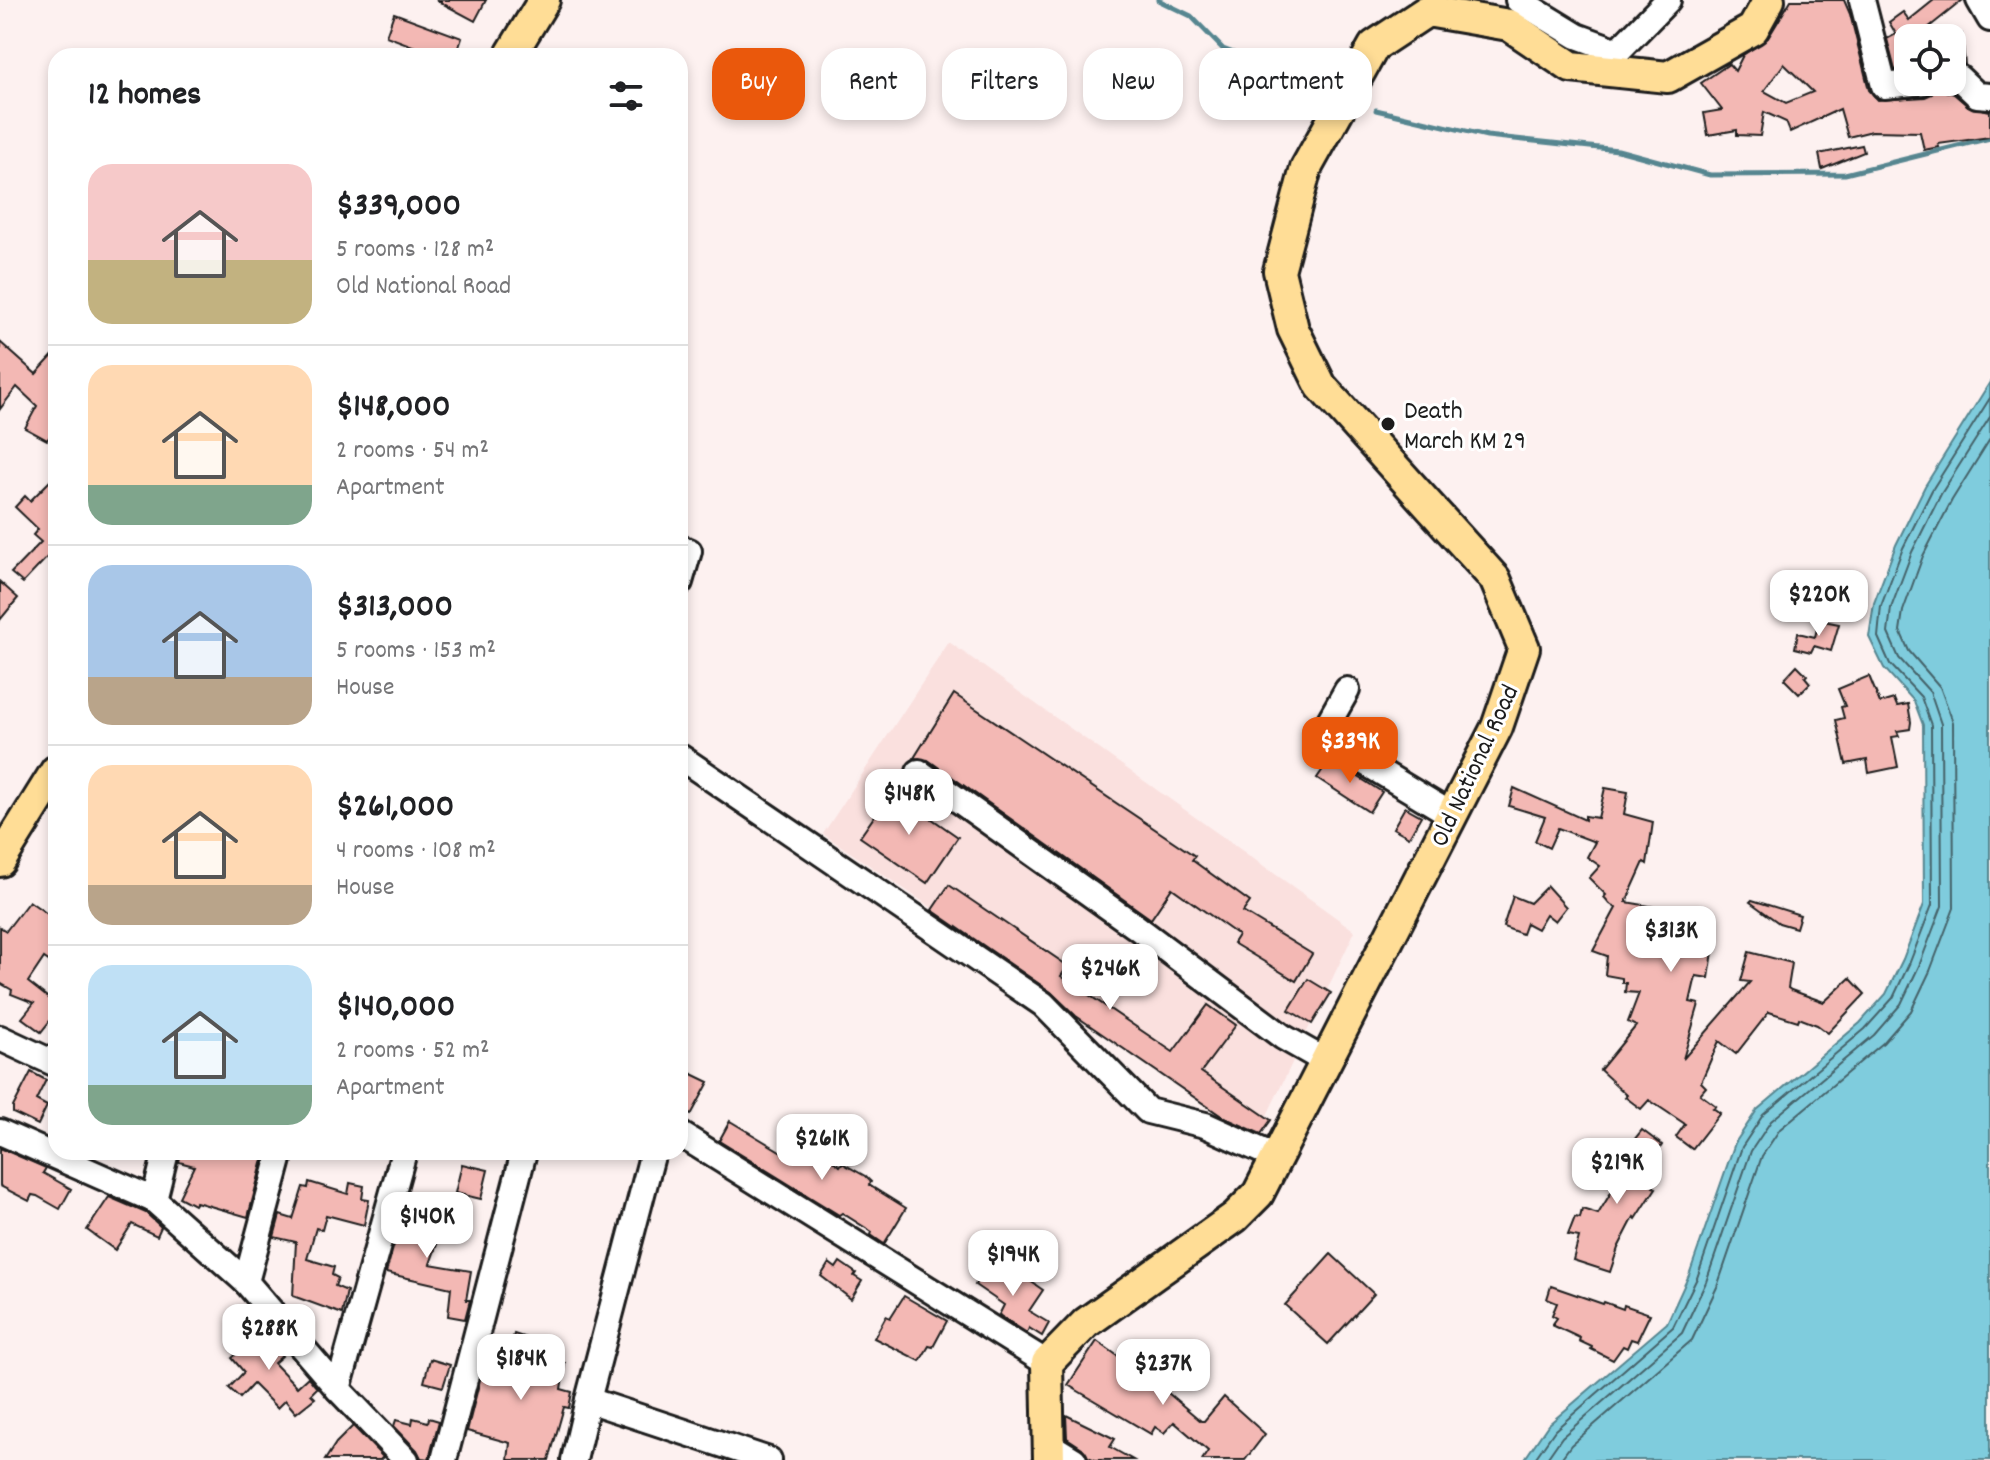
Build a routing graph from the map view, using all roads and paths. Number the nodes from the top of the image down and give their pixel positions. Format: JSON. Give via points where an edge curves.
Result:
{"nodes":[{"id":1,"x":544,"y":0,"type":"edge"},
{"id":2,"x":1668,"y":0,"type":"edge"},
{"id":3,"x":1769,"y":0,"type":"edge"},
{"id":4,"x":1862,"y":0,"type":"edge"},
{"id":5,"x":1979,"y":0,"type":"edge"},
{"id":6,"x":1533,"y":4,"type":"edge"},
{"id":7,"x":1990,"y":19,"type":"edge"},
{"id":8,"x":515,"y":48,"type":"edge"},
{"id":9,"x":1894,"y":85,"type":"edge"},
{"id":10,"x":1966,"y":85,"type":"edge"},
{"id":11,"x":1990,"y":96,"type":"edge"},
{"id":12,"x":1347,"y":690,"type":"dead end"},
{"id":13,"x":688,"y":762,"type":"edge"},
{"id":14,"x":919,"y":772,"type":"dead end"},
{"id":15,"x":48,"y":784,"type":"edge"},
{"id":16,"x":1452,"y":815,"type":"junction"},
{"id":17,"x":0,"y":861,"type":"edge"},
{"id":18,"x":0,"y":1038,"type":"edge"},
{"id":19,"x":48,"y":1060,"type":"edge"},
{"id":20,"x":1327,"y":1062,"type":"junction"},
{"id":21,"x":0,"y":1132,"type":"edge"},
{"id":22,"x":688,"y":1139,"type":"edge"},
{"id":23,"x":48,"y":1153,"type":"edge"},
{"id":24,"x":1278,"y":1158,"type":"junction"},
{"id":25,"x":63,"y":1160,"type":"edge"},
{"id":26,"x":164,"y":1160,"type":"edge"},
{"id":27,"x":279,"y":1160,"type":"edge"},
{"id":28,"x":402,"y":1160,"type":"edge"},
{"id":29,"x":522,"y":1160,"type":"edge"},
{"id":30,"x":651,"y":1160,"type":"edge"},
{"id":31,"x":154,"y":1200,"type":"junction"},
{"id":32,"x":246,"y":1282,"type":"junction"},
{"id":33,"x":1047,"y":1363,"type":"junction"},
{"id":34,"x":338,"y":1389,"type":"junction"},
{"id":35,"x":588,"y":1400,"type":"junction"},
{"id":36,"x":1057,"y":1455,"type":"edge"},
{"id":37,"x":406,"y":1460,"type":"edge"},
{"id":38,"x":444,"y":1460,"type":"edge"},
{"id":39,"x":574,"y":1460,"type":"edge"},
{"id":40,"x":769,"y":1460,"type":"edge"}],
"edges":[{"from":1,"to":8,"type":"main road"},
{"from":2,"to":6,"type":"street","via":[[1618,51],[1577,36]]},
{"from":3,"to":16,"type":"main road","name":"Old National Road","via":[[1753,29],[1668,77],[1571,67],[1509,25],[1427,11],[1374,46],[1306,168],[1279,271],[1293,329],[1321,386],[1495,579],[1524,648],[1497,727]]},
{"from":4,"to":9,"type":"street","via":[[1884,86]]},
{"from":5,"to":7,"type":"street"},
{"from":10,"to":11,"type":"street","via":[[1977,95]]},
{"from":12,"to":16,"type":"street","via":[[1321,736]]},
{"from":13,"to":24,"type":"street","via":[[1043,1004],[1148,1111],[1205,1125]]},
{"from":14,"to":20,"type":"street","via":[[1283,1037]]},
{"from":15,"to":17,"type":"main road"},
{"from":16,"to":20,"type":"main road","name":"Old National Road"},
{"from":18,"to":19,"type":"street"},
{"from":20,"to":24,"type":"main road","name":"Old National Road"},
{"from":21,"to":23,"type":"street"},
{"from":22,"to":33,"type":"street"},
{"from":24,"to":33,"type":"main road","name":"Old National Road","via":[[1248,1206],[1086,1323]]},
{"from":25,"to":31,"type":"street"},
{"from":26,"to":31,"type":"street"},
{"from":27,"to":32,"type":"street"},
{"from":28,"to":34,"type":"street"},
{"from":29,"to":38,"type":"street"},
{"from":30,"to":35,"type":"street"},
{"from":31,"to":32,"type":"street"},
{"from":32,"to":34,"type":"street"},
{"from":33,"to":36,"type":"main road"},
{"from":34,"to":37,"type":"street"},
{"from":35,"to":39,"type":"street"},
{"from":35,"to":40,"type":"street"}]}
